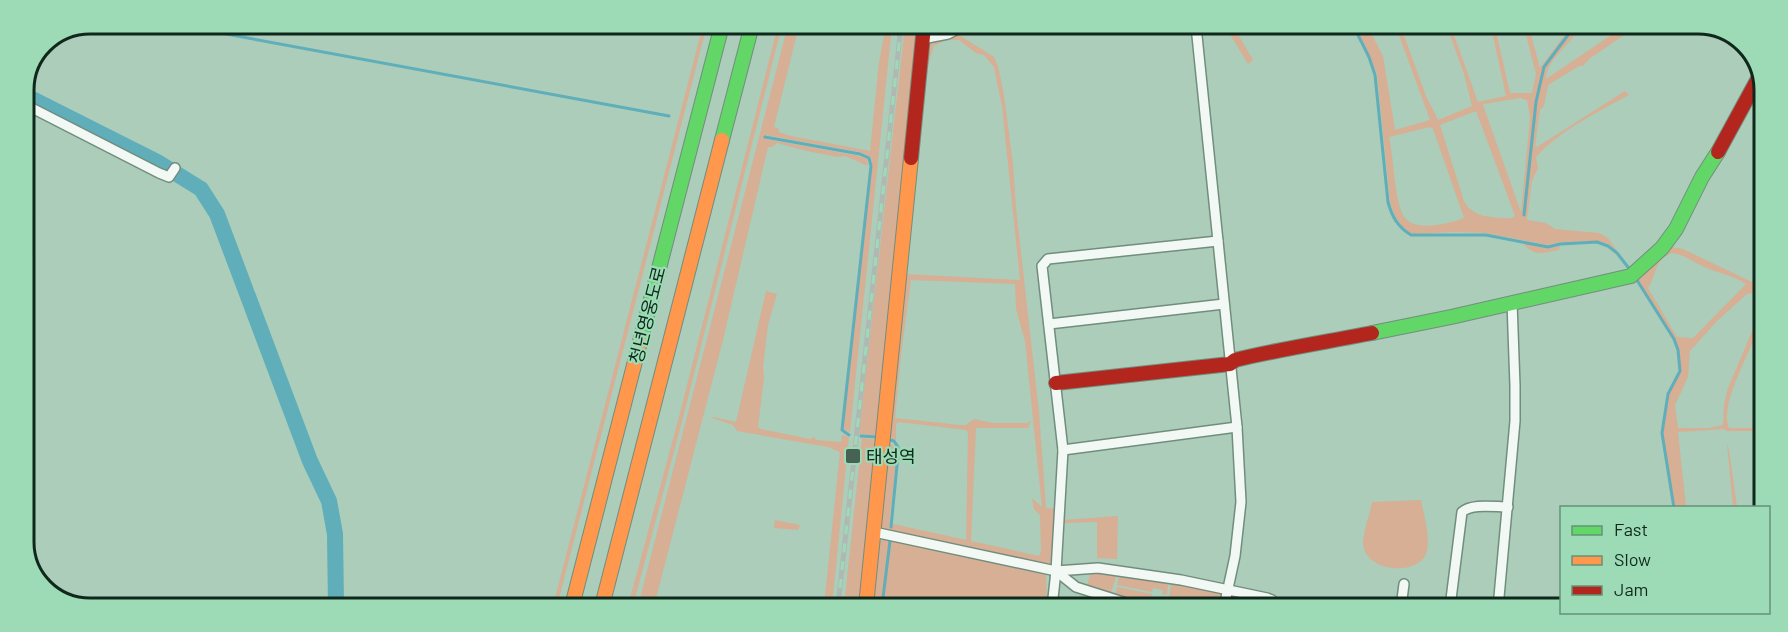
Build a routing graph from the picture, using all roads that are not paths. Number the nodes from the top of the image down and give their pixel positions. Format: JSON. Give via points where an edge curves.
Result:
{"nodes":[{"id":1,"x":720,"y":34,"type":"edge"},
{"id":2,"x":750,"y":34,"type":"edge"},
{"id":3,"x":923,"y":34,"type":"edge"},
{"id":4,"x":1197,"y":34,"type":"edge"},
{"id":5,"x":1753,"y":88,"type":"edge"},
{"id":6,"x":34,"y":109,"type":"edge"},
{"id":7,"x":173,"y":171,"type":"dead end"},
{"id":8,"x":1218,"y":241,"type":"junction"},
{"id":9,"x":1512,"y":302,"type":"junction"},
{"id":10,"x":1224,"y":304,"type":"junction"},
{"id":11,"x":1049,"y":324,"type":"junction"},
{"id":12,"x":1230,"y":364,"type":"junction"},
{"id":13,"x":1056,"y":383,"type":"junction"},
{"id":14,"x":1237,"y":427,"type":"junction"},
{"id":15,"x":1063,"y":450,"type":"junction"},
{"id":16,"x":1508,"y":507,"type":"junction"},
{"id":17,"x":874,"y":532,"type":"junction"},
{"id":18,"x":1056,"y":572,"type":"junction"},
{"id":19,"x":1404,"y":584,"type":"dead end"},
{"id":20,"x":1228,"y":589,"type":"junction"},
{"id":21,"x":574,"y":597,"type":"edge"},
{"id":22,"x":604,"y":597,"type":"edge"},
{"id":23,"x":867,"y":597,"type":"edge"},
{"id":24,"x":1053,"y":597,"type":"edge"},
{"id":25,"x":1108,"y":597,"type":"edge"},
{"id":26,"x":1226,"y":597,"type":"edge"},
{"id":27,"x":1260,"y":597,"type":"edge"},
{"id":28,"x":1402,"y":597,"type":"edge"},
{"id":29,"x":1451,"y":597,"type":"edge"},
{"id":30,"x":1499,"y":597,"type":"edge"}],
"edges":[{"from":1,"to":21,"type":"main road","name":"청년영웅도로"},
{"from":2,"to":22,"type":"main road","name":"청년영웅도로"},
{"from":3,"to":17,"type":"main road"},
{"from":4,"to":8,"type":"street"},
{"from":5,"to":9,"type":"main road","via":[[1662,249],[1633,274]]},
{"from":6,"to":7,"type":"street","via":[[159,173],[169,177]]},
{"from":8,"to":10,"type":"street"},
{"from":8,"to":11,"type":"street","via":[[1048,259],[1042,266]]},
{"from":9,"to":12,"type":"main road","via":[[1287,347]]},
{"from":9,"to":16,"type":"street","via":[[1515,409]]},
{"from":10,"to":11,"type":"street"},
{"from":10,"to":12,"type":"street"},
{"from":11,"to":13,"type":"street"},
{"from":12,"to":13,"type":"main road"},
{"from":12,"to":14,"type":"street"},
{"from":13,"to":15,"type":"street"},
{"from":14,"to":15,"type":"street"},
{"from":14,"to":20,"type":"street","via":[[1240,502]]},
{"from":15,"to":18,"type":"street"},
{"from":16,"to":29,"type":"street","via":[[1474,507],[1462,512]]},
{"from":16,"to":30,"type":"street"},
{"from":17,"to":18,"type":"street"},
{"from":17,"to":23,"type":"main road"},
{"from":18,"to":20,"type":"street","via":[[1098,568]]},
{"from":18,"to":24,"type":"street"},
{"from":18,"to":25,"type":"street","via":[[1077,587]]},
{"from":19,"to":28,"type":"street"},
{"from":20,"to":26,"type":"street"},
{"from":20,"to":27,"type":"street"}]}
